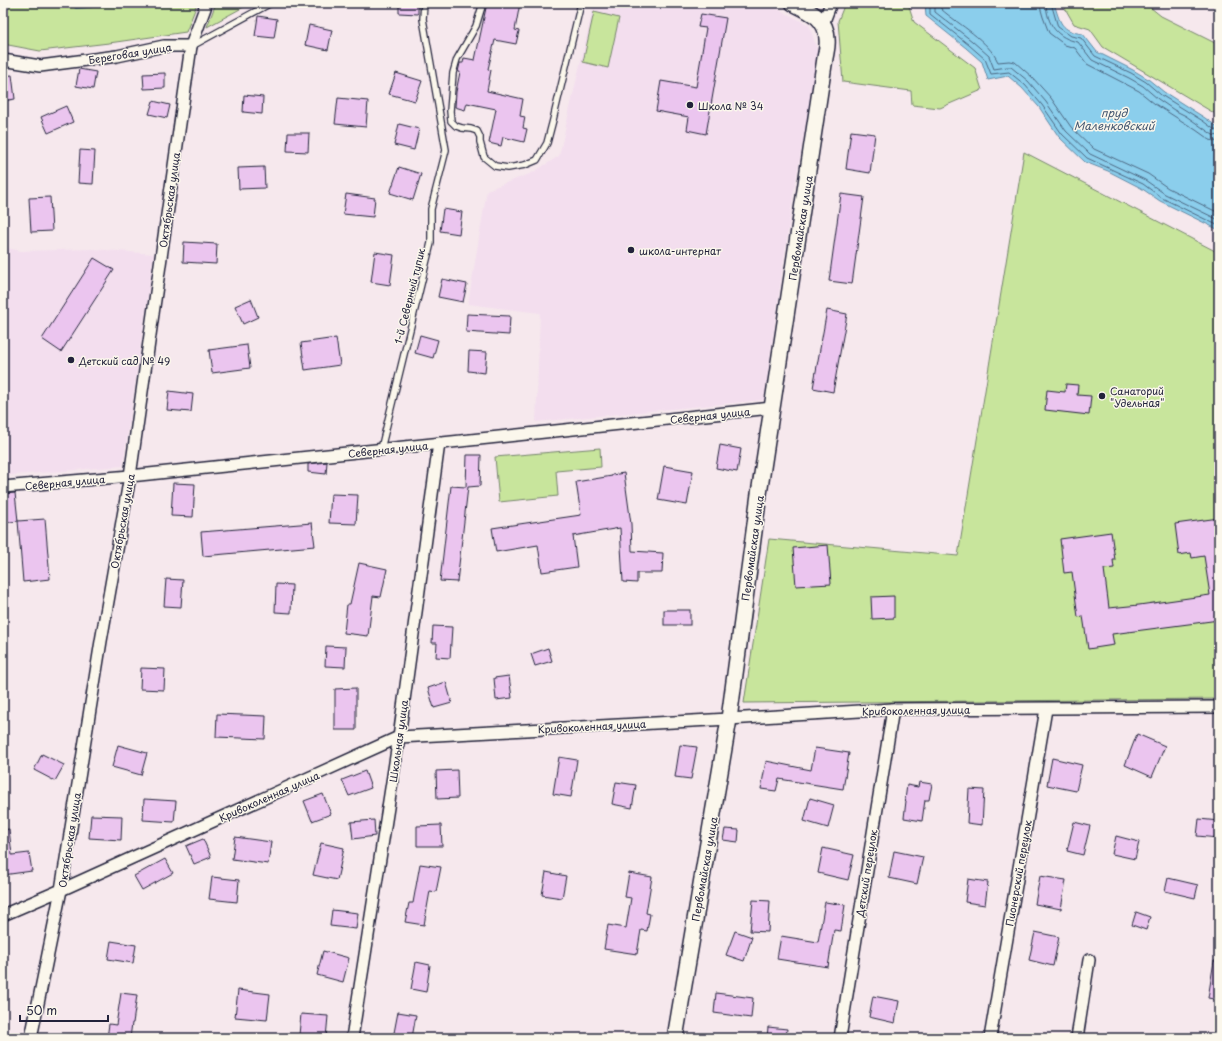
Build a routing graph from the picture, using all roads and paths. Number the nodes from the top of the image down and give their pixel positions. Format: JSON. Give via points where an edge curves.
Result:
{"nodes":[{"id":1,"x":204,"y":3,"type":"edge"},
{"id":2,"x":271,"y":3,"type":"edge"},
{"id":3,"x":424,"y":3,"type":"edge"},
{"id":4,"x":483,"y":3,"type":"edge"},
{"id":5,"x":581,"y":3,"type":"edge"},
{"id":6,"x":792,"y":3,"type":"edge"},
{"id":7,"x":832,"y":3,"type":"edge"},
{"id":8,"x":823,"y":24,"type":"junction"},
{"id":9,"x":192,"y":46,"type":"junction"},
{"id":10,"x":3,"y":60,"type":"edge"},
{"id":11,"x":772,"y":408,"type":"junction"},
{"id":12,"x":439,"y":443,"type":"junction"},
{"id":13,"x":381,"y":450,"type":"junction"},
{"id":14,"x":130,"y":476,"type":"junction"},
{"id":15,"x":3,"y":487,"type":"edge"},
{"id":16,"x":1219,"y":707,"type":"edge"},
{"id":17,"x":893,"y":709,"type":"junction"},
{"id":18,"x":1046,"y":709,"type":"junction"},
{"id":19,"x":729,"y":719,"type":"junction"},
{"id":20,"x":399,"y":737,"type":"junction"},
{"id":21,"x":61,"y":890,"type":"junction"},
{"id":22,"x":3,"y":915,"type":"edge"},
{"id":23,"x":1089,"y":960,"type":"dead end"},
{"id":24,"x":30,"y":1038,"type":"edge"},
{"id":25,"x":352,"y":1038,"type":"edge"},
{"id":26,"x":675,"y":1038,"type":"edge"},
{"id":27,"x":840,"y":1038,"type":"edge"},
{"id":28,"x":990,"y":1038,"type":"edge"},
{"id":29,"x":1076,"y":1038,"type":"edge"}],
"edges":[{"from":1,"to":9,"type":"street","name":"Октябрьская улица","via":[[205,8]]},
{"from":2,"to":9,"type":"lane","name":"Береговая улица"},
{"from":3,"to":13,"type":"lane","name":"1-й Северный тупик","via":[[423,19],[446,150],[431,209],[431,243]]},
{"from":4,"to":5,"type":"lane","via":[[476,26],[457,59],[453,73],[451,121],[456,126],[477,131],[484,157],[495,166],[508,168],[537,160],[547,143]]},
{"from":6,"to":8,"type":"main road","via":[[814,14]]},
{"from":7,"to":8,"type":"street"},
{"from":8,"to":11,"type":"main road","name":"Первомайская улица","via":[[828,38]]},
{"from":9,"to":10,"type":"street","name":"Береговая улица","via":[[164,46],[117,56],[40,66]]},
{"from":9,"to":14,"type":"street","name":"Октябрьская улица"},
{"from":11,"to":12,"type":"street","name":"Северная улица"},
{"from":11,"to":19,"type":"main road","name":"Первомайская улица"},
{"from":12,"to":13,"type":"street","name":"Северная улица"},
{"from":12,"to":20,"type":"street","name":"Школьная улица"},
{"from":13,"to":14,"type":"street","name":"Северная улица"},
{"from":14,"to":15,"type":"street","name":"Северная улица"},
{"from":14,"to":21,"type":"street","name":"Октябрьская улица"},
{"from":16,"to":18,"type":"street","name":"Кривоколенная улица"},
{"from":17,"to":18,"type":"street","name":"Кривоколенная улица"},
{"from":17,"to":19,"type":"street","name":"Кривоколенная улица"},
{"from":17,"to":27,"type":"street","name":"Детский переулок"},
{"from":18,"to":28,"type":"street","name":"Пионерский переулок"},
{"from":19,"to":20,"type":"street","name":"Кривоколенная улица"},
{"from":19,"to":26,"type":"main road","name":"Первомайская улица"},
{"from":20,"to":21,"type":"street","name":"Кривоколенная улица"},
{"from":20,"to":25,"type":"street","name":"Школьная улица"},
{"from":21,"to":22,"type":"street","name":"Кривоколенная улица"},
{"from":21,"to":24,"type":"street","name":"Октябрьская улица"},
{"from":23,"to":29,"type":"street"}]}
